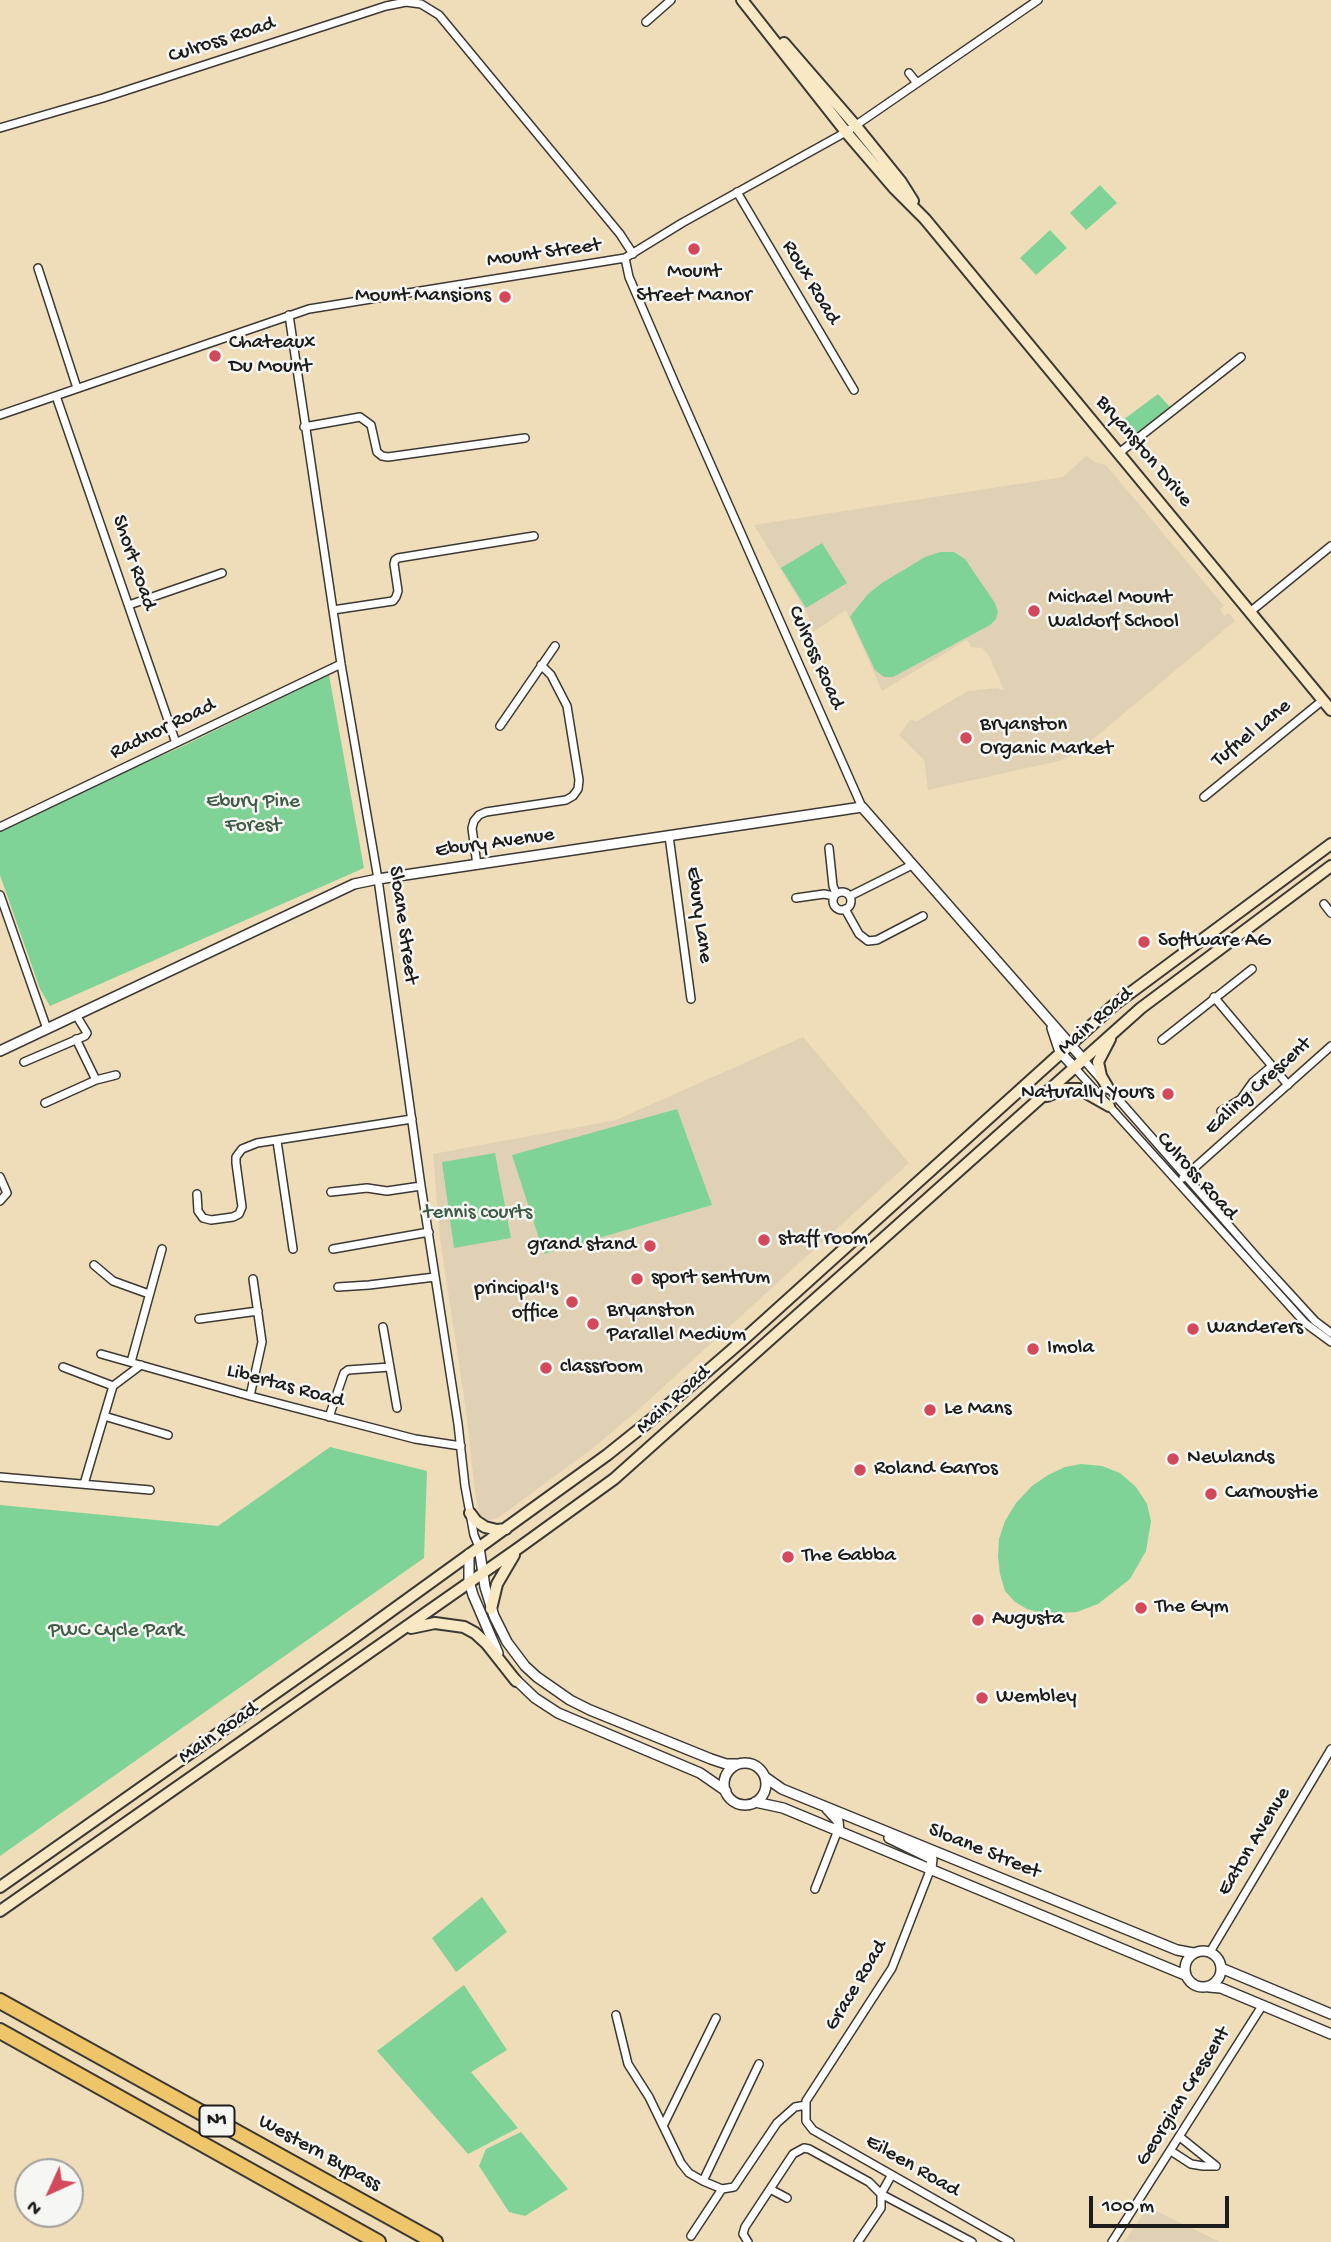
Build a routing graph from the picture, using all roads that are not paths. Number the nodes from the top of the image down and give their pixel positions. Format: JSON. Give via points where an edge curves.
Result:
{"nodes":[{"id":1,"x":671,"y":0,"type":"edge"},
{"id":2,"x":742,"y":0,"type":"edge"},
{"id":3,"x":1038,"y":0,"type":"edge"},
{"id":4,"x":646,"y":22,"type":"dead end"},
{"id":5,"x":909,"y":73,"type":"dead end"},
{"id":6,"x":917,"y":83,"type":"junction"},
{"id":7,"x":0,"y":128,"type":"edge"},
{"id":8,"x":851,"y":129,"type":"junction"},
{"id":9,"x":737,"y":192,"type":"junction"},
{"id":10,"x":634,"y":254,"type":"junction"},
{"id":11,"x":625,"y":258,"type":"junction"},
{"id":12,"x":38,"y":268,"type":"dead end"},
{"id":13,"x":289,"y":315,"type":"junction"},
{"id":14,"x":1241,"y":357,"type":"dead end"},
{"id":15,"x":77,"y":388,"type":"junction"},
{"id":16,"x":854,"y":390,"type":"dead end"},
{"id":17,"x":56,"y":396,"type":"junction"},
{"id":18,"x":0,"y":415,"type":"edge"},
{"id":19,"x":304,"y":427,"type":"junction"},
{"id":20,"x":525,"y":438,"type":"dead end"},
{"id":21,"x":1119,"y":453,"type":"junction"},
{"id":22,"x":534,"y":536,"type":"dead end"},
{"id":23,"x":1331,"y":546,"type":"edge"},
{"id":24,"x":222,"y":573,"type":"dead end"},
{"id":25,"x":129,"y":605,"type":"junction"},
{"id":26,"x":333,"y":610,"type":"junction"},
{"id":27,"x":1250,"y":612,"type":"junction"},
{"id":28,"x":555,"y":646,"type":"dead end"},
{"id":29,"x":341,"y":664,"type":"junction"},
{"id":30,"x":541,"y":665,"type":"junction"},
{"id":31,"x":1323,"y":700,"type":"junction"},
{"id":32,"x":1331,"y":710,"type":"edge"},
{"id":33,"x":500,"y":726,"type":"dead end"},
{"id":34,"x":176,"y":743,"type":"junction"},
{"id":35,"x":1205,"y":797,"type":"dead end"},
{"id":36,"x":862,"y":807,"type":"junction"},
{"id":37,"x":0,"y":827,"type":"edge"},
{"id":38,"x":669,"y":836,"type":"junction"},
{"id":39,"x":1331,"y":844,"type":"edge"},
{"id":40,"x":829,"y":848,"type":"dead end"},
{"id":41,"x":912,"y":864,"type":"junction"},
{"id":42,"x":477,"y":865,"type":"junction"},
{"id":43,"x":1331,"y":866,"type":"edge"},
{"id":44,"x":378,"y":879,"type":"junction"},
{"id":45,"x":0,"y":895,"type":"edge"},
{"id":46,"x":835,"y":895,"type":"junction"},
{"id":47,"x":850,"y":896,"type":"junction"},
{"id":48,"x":796,"y":898,"type":"dead end"},
{"id":49,"x":1324,"y":904,"type":"dead end"},
{"id":50,"x":845,"y":909,"type":"junction"},
{"id":51,"x":1331,"y":913,"type":"edge"},
{"id":52,"x":923,"y":916,"type":"dead end"},
{"id":53,"x":1252,"y":969,"type":"dead end"},
{"id":54,"x":1214,"y":997,"type":"junction"},
{"id":55,"x":691,"y":999,"type":"dead end"},
{"id":56,"x":76,"y":1015,"type":"junction"},
{"id":57,"x":1051,"y":1023,"type":"junction"},
{"id":58,"x":47,"y":1029,"type":"junction"},
{"id":59,"x":1115,"y":1031,"type":"junction"},
{"id":60,"x":76,"y":1040,"type":"junction"},
{"id":61,"x":1161,"y":1040,"type":"dead end"},
{"id":62,"x":1069,"y":1043,"type":"junction"},
{"id":63,"x":1331,"y":1046,"type":"edge"},
{"id":64,"x":0,"y":1051,"type":"edge"},
{"id":65,"x":1060,"y":1052,"type":"junction"},
{"id":66,"x":1083,"y":1059,"type":"junction"},
{"id":67,"x":24,"y":1062,"type":"dead end"},
{"id":68,"x":1272,"y":1066,"type":"junction"},
{"id":69,"x":1074,"y":1067,"type":"junction"},
{"id":70,"x":116,"y":1074,"type":"dead end"},
{"id":71,"x":96,"y":1080,"type":"junction"},
{"id":72,"x":1288,"y":1085,"type":"junction"},
{"id":73,"x":1108,"y":1088,"type":"junction"},
{"id":74,"x":1039,"y":1099,"type":"junction"},
{"id":75,"x":45,"y":1103,"type":"dead end"},
{"id":76,"x":1109,"y":1106,"type":"junction"},
{"id":77,"x":1221,"y":1111,"type":"dead end"},
{"id":78,"x":412,"y":1119,"type":"junction"},
{"id":79,"x":277,"y":1141,"type":"junction"},
{"id":80,"x":1185,"y":1176,"type":"junction"},
{"id":81,"x":0,"y":1177,"type":"edge"},
{"id":82,"x":1178,"y":1183,"type":"junction"},
{"id":83,"x":421,"y":1186,"type":"junction"},
{"id":84,"x":331,"y":1192,"type":"dead end"},
{"id":85,"x":197,"y":1194,"type":"dead end"},
{"id":86,"x":0,"y":1201,"type":"edge"},
{"id":87,"x":429,"y":1232,"type":"junction"},
{"id":88,"x":162,"y":1249,"type":"dead end"},
{"id":89,"x":293,"y":1249,"type":"dead end"},
{"id":90,"x":333,"y":1249,"type":"dead end"},
{"id":91,"x":94,"y":1265,"type":"dead end"},
{"id":92,"x":435,"y":1277,"type":"junction"},
{"id":93,"x":253,"y":1279,"type":"dead end"},
{"id":94,"x":338,"y":1287,"type":"dead end"},
{"id":95,"x":149,"y":1294,"type":"junction"},
{"id":96,"x":258,"y":1311,"type":"junction"},
{"id":97,"x":198,"y":1319,"type":"dead end"},
{"id":98,"x":383,"y":1327,"type":"dead end"},
{"id":99,"x":1331,"y":1333,"type":"edge"},
{"id":100,"x":1331,"y":1342,"type":"edge"},
{"id":101,"x":101,"y":1354,"type":"dead end"},
{"id":102,"x":131,"y":1362,"type":"junction"},
{"id":103,"x":141,"y":1364,"type":"junction"},
{"id":104,"x":63,"y":1367,"type":"dead end"},
{"id":105,"x":390,"y":1367,"type":"junction"},
{"id":106,"x":113,"y":1386,"type":"junction"},
{"id":107,"x":250,"y":1396,"type":"junction"},
{"id":108,"x":397,"y":1408,"type":"dead end"},
{"id":109,"x":104,"y":1416,"type":"junction"},
{"id":110,"x":329,"y":1417,"type":"junction"},
{"id":111,"x":168,"y":1435,"type":"dead end"},
{"id":112,"x":461,"y":1446,"type":"junction"},
{"id":113,"x":0,"y":1477,"type":"edge"},
{"id":114,"x":84,"y":1484,"type":"junction"},
{"id":115,"x":150,"y":1490,"type":"dead end"},
{"id":116,"x":470,"y":1513,"type":"junction"},
{"id":117,"x":507,"y":1529,"type":"junction"},
{"id":118,"x":475,"y":1547,"type":"junction"},
{"id":119,"x":520,"y":1547,"type":"junction"},
{"id":120,"x":483,"y":1572,"type":"junction"},
{"id":121,"x":469,"y":1581,"type":"junction"},
{"id":122,"x":491,"y":1609,"type":"junction"},
{"id":123,"x":400,"y":1632,"type":"junction"},
{"id":124,"x":516,"y":1681,"type":"junction"},
{"id":125,"x":1331,"y":1749,"type":"edge"},
{"id":126,"x":736,"y":1764,"type":"junction"},
{"id":127,"x":765,"y":1777,"type":"junction"},
{"id":128,"x":726,"y":1791,"type":"junction"},
{"id":129,"x":798,"y":1795,"type":"junction"},
{"id":130,"x":755,"y":1802,"type":"junction"},
{"id":131,"x":823,"y":1805,"type":"junction"},
{"id":132,"x":798,"y":1814,"type":"junction"},
{"id":133,"x":877,"y":1828,"type":"junction"},
{"id":134,"x":838,"y":1831,"type":"junction"},
{"id":135,"x":931,"y":1868,"type":"junction"},
{"id":136,"x":0,"y":1887,"type":"edge"},
{"id":137,"x":815,"y":1889,"type":"dead end"},
{"id":138,"x":0,"y":1911,"type":"edge"},
{"id":139,"x":1210,"y":1952,"type":"junction"},
{"id":140,"x":1194,"y":1953,"type":"junction"},
{"id":141,"x":1221,"y":1968,"type":"junction"},
{"id":142,"x":1185,"y":1975,"type":"junction"},
{"id":143,"x":1209,"y":1986,"type":"junction"},
{"id":144,"x":0,"y":2001,"type":"edge"},
{"id":145,"x":1262,"y":2006,"type":"junction"},
{"id":146,"x":1331,"y":2014,"type":"edge"},
{"id":147,"x":616,"y":2015,"type":"dead end"},
{"id":148,"x":716,"y":2018,"type":"dead end"},
{"id":149,"x":0,"y":2031,"type":"edge"},
{"id":150,"x":1331,"y":2034,"type":"edge"},
{"id":151,"x":759,"y":2064,"type":"dead end"},
{"id":152,"x":806,"y":2105,"type":"junction"},
{"id":153,"x":805,"y":2116,"type":"joint"},
{"id":154,"x":664,"y":2124,"type":"junction"},
{"id":155,"x":1180,"y":2137,"type":"junction"},
{"id":156,"x":1171,"y":2151,"type":"junction"},
{"id":157,"x":891,"y":2176,"type":"junction"},
{"id":158,"x":703,"y":2181,"type":"junction"},
{"id":159,"x":722,"y":2189,"type":"junction"},
{"id":160,"x":770,"y":2189,"type":"junction"},
{"id":161,"x":881,"y":2194,"type":"junction"},
{"id":162,"x":787,"y":2198,"type":"dead end"},
{"id":163,"x":983,"y":2227,"type":"junction"},
{"id":164,"x":691,"y":2236,"type":"dead end"},
{"id":165,"x":378,"y":2242,"type":"edge"},
{"id":166,"x":435,"y":2242,"type":"edge"},
{"id":167,"x":748,"y":2242,"type":"edge"},
{"id":168,"x":858,"y":2242,"type":"edge"},
{"id":169,"x":973,"y":2242,"type":"edge"},
{"id":170,"x":1010,"y":2242,"type":"edge"},
{"id":171,"x":1112,"y":2242,"type":"edge"}],
"edges":[{"from":1,"to":4,"type":"street"},
{"from":2,"to":8,"type":"main road","name":"Bryanston Drive","via":[[784,43]]},
{"from":3,"to":6,"type":"street","name":"Mount Street"},
{"from":5,"to":6,"type":"street"},
{"from":6,"to":8,"type":"street","name":"Mount Street"},
{"from":7,"to":10,"type":"street","name":"Culross Road","via":[[386,6],[421,4],[439,15]]},
{"from":8,"to":9,"type":"street","name":"Mount Street"},
{"from":8,"to":21,"type":"main road","name":"Bryanston Drive","via":[[894,188],[925,219]]},
{"from":9,"to":10,"type":"street","name":"Mount Street"},
{"from":9,"to":16,"type":"street","name":"Roux Road"},
{"from":10,"to":11,"type":"street","name":"Mount Street"},
{"from":11,"to":13,"type":"street","name":"Mount Street"},
{"from":11,"to":36,"type":"street","name":"Culross Road"},
{"from":12,"to":15,"type":"street"},
{"from":13,"to":15,"type":"street","name":"Mount Street"},
{"from":13,"to":19,"type":"street","name":"Sloane Street"},
{"from":14,"to":21,"type":"street"},
{"from":15,"to":17,"type":"street","name":"Mount Street"},
{"from":17,"to":18,"type":"street","name":"Mount Street"},
{"from":17,"to":25,"type":"street","name":"Short Road"},
{"from":19,"to":20,"type":"street","via":[[360,417],[371,425],[377,452],[388,457]]},
{"from":19,"to":26,"type":"street","name":"Sloane Street"},
{"from":21,"to":27,"type":"main road","name":"Bryanston Drive"},
{"from":22,"to":26,"type":"street","via":[[398,558],[394,564],[398,591],[393,601]]},
{"from":23,"to":27,"type":"street"},
{"from":24,"to":25,"type":"street"},
{"from":25,"to":34,"type":"street","name":"Short Road"},
{"from":26,"to":29,"type":"street","name":"Sloane Street"},
{"from":27,"to":31,"type":"main road","name":"Bryanston Drive"},
{"from":28,"to":30,"type":"street"},
{"from":29,"to":34,"type":"street","name":"Radnor Road"},
{"from":29,"to":44,"type":"street","name":"Sloane Street"},
{"from":30,"to":33,"type":"street"},
{"from":30,"to":42,"type":"street","via":[[553,677],[567,706],[578,789],[566,800],[482,813],[472,828]]},
{"from":31,"to":32,"type":"main road","name":"Bryanston Drive"},
{"from":31,"to":35,"type":"street","name":"Tufnel Lane"},
{"from":34,"to":37,"type":"street","name":"Radnor Road"},
{"from":36,"to":38,"type":"street","name":"Ebury Avenue"},
{"from":36,"to":41,"type":"street","name":"Culross Road"},
{"from":38,"to":42,"type":"street","name":"Ebury Avenue"},
{"from":38,"to":55,"type":"street","name":"Ebury Lane"},
{"from":39,"to":62,"type":"main road","name":"Main Road","via":[[1142,982]]},
{"from":40,"to":46,"type":"street"},
{"from":41,"to":47,"type":"street"},
{"from":41,"to":57,"type":"street","name":"Culross Road"},
{"from":42,"to":44,"type":"street","name":"Ebury Avenue"},
{"from":43,"to":59,"type":"main road","name":"Main Road"},
{"from":44,"to":56,"type":"street","name":"Ebury Avenue","via":[[345,888]]},
{"from":44,"to":78,"type":"street","name":"Sloane Street"},
{"from":45,"to":58,"type":"street"},
{"from":46,"to":47,"type":"street","via":[[844,892]]},
{"from":46,"to":48,"type":"street"},
{"from":46,"to":50,"type":"street","via":[[835,907]]},
{"from":47,"to":50,"type":"street"},
{"from":49,"to":51,"type":"street"},
{"from":50,"to":52,"type":"street","via":[[868,941]]},
{"from":53,"to":54,"type":"street"},
{"from":54,"to":61,"type":"street"},
{"from":54,"to":68,"type":"street"},
{"from":56,"to":58,"type":"street","name":"Ebury Avenue"},
{"from":56,"to":60,"type":"street","via":[[87,1033]]},
{"from":57,"to":62,"type":"street","name":"Culross Road"},
{"from":57,"to":65,"type":"street","name":"Culross Road"},
{"from":58,"to":64,"type":"street","name":"Ebury Avenue"},
{"from":59,"to":66,"type":"main road","name":"Main Road"},
{"from":59,"to":73,"type":"main road","via":[[1098,1062]]},
{"from":60,"to":67,"type":"street"},
{"from":60,"to":71,"type":"street"},
{"from":62,"to":65,"type":"main road","name":"Main Road"},
{"from":62,"to":66,"type":"street","name":"Culross Road"},
{"from":63,"to":72,"type":"street","name":"Ealing Crescent"},
{"from":65,"to":69,"type":"street","name":"Culross Road"},
{"from":65,"to":117,"type":"main road","name":"Main Road","via":[[698,1380]]},
{"from":66,"to":69,"type":"main road","name":"Main Road"},
{"from":66,"to":73,"type":"street","name":"Culross Road"},
{"from":68,"to":72,"type":"street"},
{"from":68,"to":77,"type":"street","via":[[1241,1099]]},
{"from":69,"to":74,"type":"main road","name":"Main Road"},
{"from":69,"to":76,"type":"street","name":"Culross Road"},
{"from":70,"to":71,"type":"street"},
{"from":71,"to":75,"type":"street"},
{"from":72,"to":80,"type":"street","name":"Ealing Crescent"},
{"from":73,"to":80,"type":"street","name":"Culross Road"},
{"from":74,"to":76,"type":"main road","via":[[1073,1088]]},
{"from":74,"to":119,"type":"main road","name":"Main Road","via":[[638,1458]]},
{"from":76,"to":82,"type":"street","name":"Culross Road"},
{"from":78,"to":79,"type":"street"},
{"from":78,"to":83,"type":"street","name":"Sloane Street"},
{"from":79,"to":85,"type":"street","via":[[257,1143],[238,1153],[242,1207],[237,1216],[206,1220],[198,1211]]},
{"from":79,"to":89,"type":"street"},
{"from":80,"to":82,"type":"street","name":"Ealing Crescent"},
{"from":80,"to":99,"type":"street","name":"Culross Road","via":[[1310,1316]]},
{"from":81,"to":86,"type":"street","via":[[8,1193]]},
{"from":82,"to":100,"type":"street","name":"Culross Road","via":[[1305,1323]]},
{"from":83,"to":84,"type":"street"},
{"from":83,"to":87,"type":"street","name":"Sloane Street"},
{"from":87,"to":90,"type":"street"},
{"from":87,"to":92,"type":"street","name":"Sloane Street"},
{"from":88,"to":95,"type":"street"},
{"from":91,"to":95,"type":"street","via":[[117,1283]]},
{"from":92,"to":94,"type":"street"},
{"from":92,"to":112,"type":"street","name":"Sloane Street"},
{"from":93,"to":96,"type":"street"},
{"from":95,"to":102,"type":"street"},
{"from":96,"to":97,"type":"street"},
{"from":96,"to":107,"type":"street","via":[[262,1342]]},
{"from":98,"to":105,"type":"street"},
{"from":101,"to":102,"type":"street","name":"Libertas Road"},
{"from":102,"to":103,"type":"street","name":"Libertas Road"},
{"from":103,"to":106,"type":"street"},
{"from":103,"to":107,"type":"street","name":"Libertas Road"},
{"from":104,"to":106,"type":"street"},
{"from":105,"to":108,"type":"street"},
{"from":105,"to":110,"type":"street","via":[[344,1373]]},
{"from":106,"to":109,"type":"street"},
{"from":107,"to":110,"type":"street","name":"Libertas Road"},
{"from":109,"to":111,"type":"street"},
{"from":109,"to":114,"type":"street"},
{"from":110,"to":112,"type":"street","name":"Libertas Road"},
{"from":112,"to":116,"type":"street","name":"Sloane Street"},
{"from":113,"to":114,"type":"street"},
{"from":114,"to":115,"type":"street"},
{"from":116,"to":117,"type":"main road","via":[[485,1527]]},
{"from":116,"to":118,"type":"street","name":"Sloane Street"},
{"from":117,"to":118,"type":"main road","name":"Main Road"},
{"from":118,"to":120,"type":"street","name":"Sloane Street"},
{"from":118,"to":121,"type":"street","name":"Sloane Street"},
{"from":118,"to":136,"type":"main road","name":"Main Road"},
{"from":119,"to":120,"type":"main road","name":"Main Road"},
{"from":119,"to":122,"type":"main road","via":[[497,1584]]},
{"from":120,"to":121,"type":"main road","name":"Main Road"},
{"from":120,"to":122,"type":"street","name":"Sloane Street"},
{"from":121,"to":123,"type":"main road","name":"Main Road"},
{"from":121,"to":124,"type":"street","name":"Sloane Street","via":[[490,1638]]},
{"from":122,"to":126,"type":"street","name":"Sloane Street","via":[[525,1666],[570,1700],[711,1759]]},
{"from":123,"to":124,"type":"main road","via":[[422,1624],[464,1627],[486,1643]]},
{"from":123,"to":138,"type":"main road","name":"Main Road"},
{"from":124,"to":128,"type":"street","name":"Sloane Street","via":[[558,1713],[700,1773]]},
{"from":125,"to":139,"type":"street","name":"Eaton Avenue"},
{"from":126,"to":127,"type":"street","via":[[753,1764]]},
{"from":126,"to":128,"type":"street","via":[[727,1773]]},
{"from":127,"to":129,"type":"street","name":"Sloane Street"},
{"from":127,"to":130,"type":"street","via":[[764,1794]]},
{"from":128,"to":130,"type":"street","via":[[735,1802]]},
{"from":129,"to":131,"type":"street","name":"Sloane Street"},
{"from":129,"to":132,"type":"street"},
{"from":130,"to":132,"type":"street","name":"Sloane Street"},
{"from":131,"to":133,"type":"street","name":"Sloane Street"},
{"from":131,"to":134,"type":"street","via":[[838,1821]]},
{"from":132,"to":134,"type":"street","name":"Sloane Street"},
{"from":133,"to":135,"type":"street","via":[[932,1858]]},
{"from":133,"to":140,"type":"street","name":"Sloane Street"},
{"from":134,"to":135,"type":"street","name":"Sloane Street"},
{"from":134,"to":137,"type":"street"},
{"from":135,"to":142,"type":"street","name":"Sloane Street"},
{"from":135,"to":152,"type":"street","name":"Grace Road","via":[[892,1968]]},
{"from":139,"to":140,"type":"street"},
{"from":139,"to":141,"type":"street"},
{"from":140,"to":142,"type":"street","via":[[1185,1962]]},
{"from":141,"to":143,"type":"street","via":[[1218,1979]]},
{"from":141,"to":146,"type":"street"},
{"from":142,"to":143,"type":"street","via":[[1197,1987]]},
{"from":143,"to":145,"type":"street"},
{"from":144,"to":166,"type":"highway","name":"Western Bypass","number":"N1"},
{"from":145,"to":150,"type":"street"},
{"from":145,"to":155,"type":"street","name":"Georgian Crescent"},
{"from":147,"to":154,"type":"street","via":[[628,2064]]},
{"from":148,"to":154,"type":"street"},
{"from":149,"to":165,"type":"highway","number":"N1"},
{"from":151,"to":158,"type":"street"},
{"from":152,"to":153,"type":"street","name":"Grace Road"},
{"from":152,"to":159,"type":"street","via":[[788,2111],[736,2184]]},
{"from":153,"to":157,"type":"street","name":"Eileen Road","via":[[813,2130]]},
{"from":154,"to":158,"type":"street","via":[[684,2168]]},
{"from":155,"to":156,"type":"street","name":"Georgian Crescent"},
{"from":155,"to":156,"type":"street","via":[[1216,2166],[1191,2164]]},
{"from":156,"to":171,"type":"street","name":"Georgian Crescent"},
{"from":157,"to":161,"type":"street"},
{"from":157,"to":163,"type":"street","name":"Eileen Road"},
{"from":158,"to":159,"type":"street"},
{"from":159,"to":164,"type":"street"},
{"from":160,"to":161,"type":"street","via":[[793,2154],[804,2148],[869,2182]]},
{"from":160,"to":162,"type":"street"},
{"from":160,"to":167,"type":"street","via":[[745,2227]]},
{"from":161,"to":168,"type":"street","via":[[881,2208]]},
{"from":161,"to":169,"type":"street"},
{"from":163,"to":169,"type":"street"},
{"from":163,"to":170,"type":"street","name":"Eileen Road"}]}
